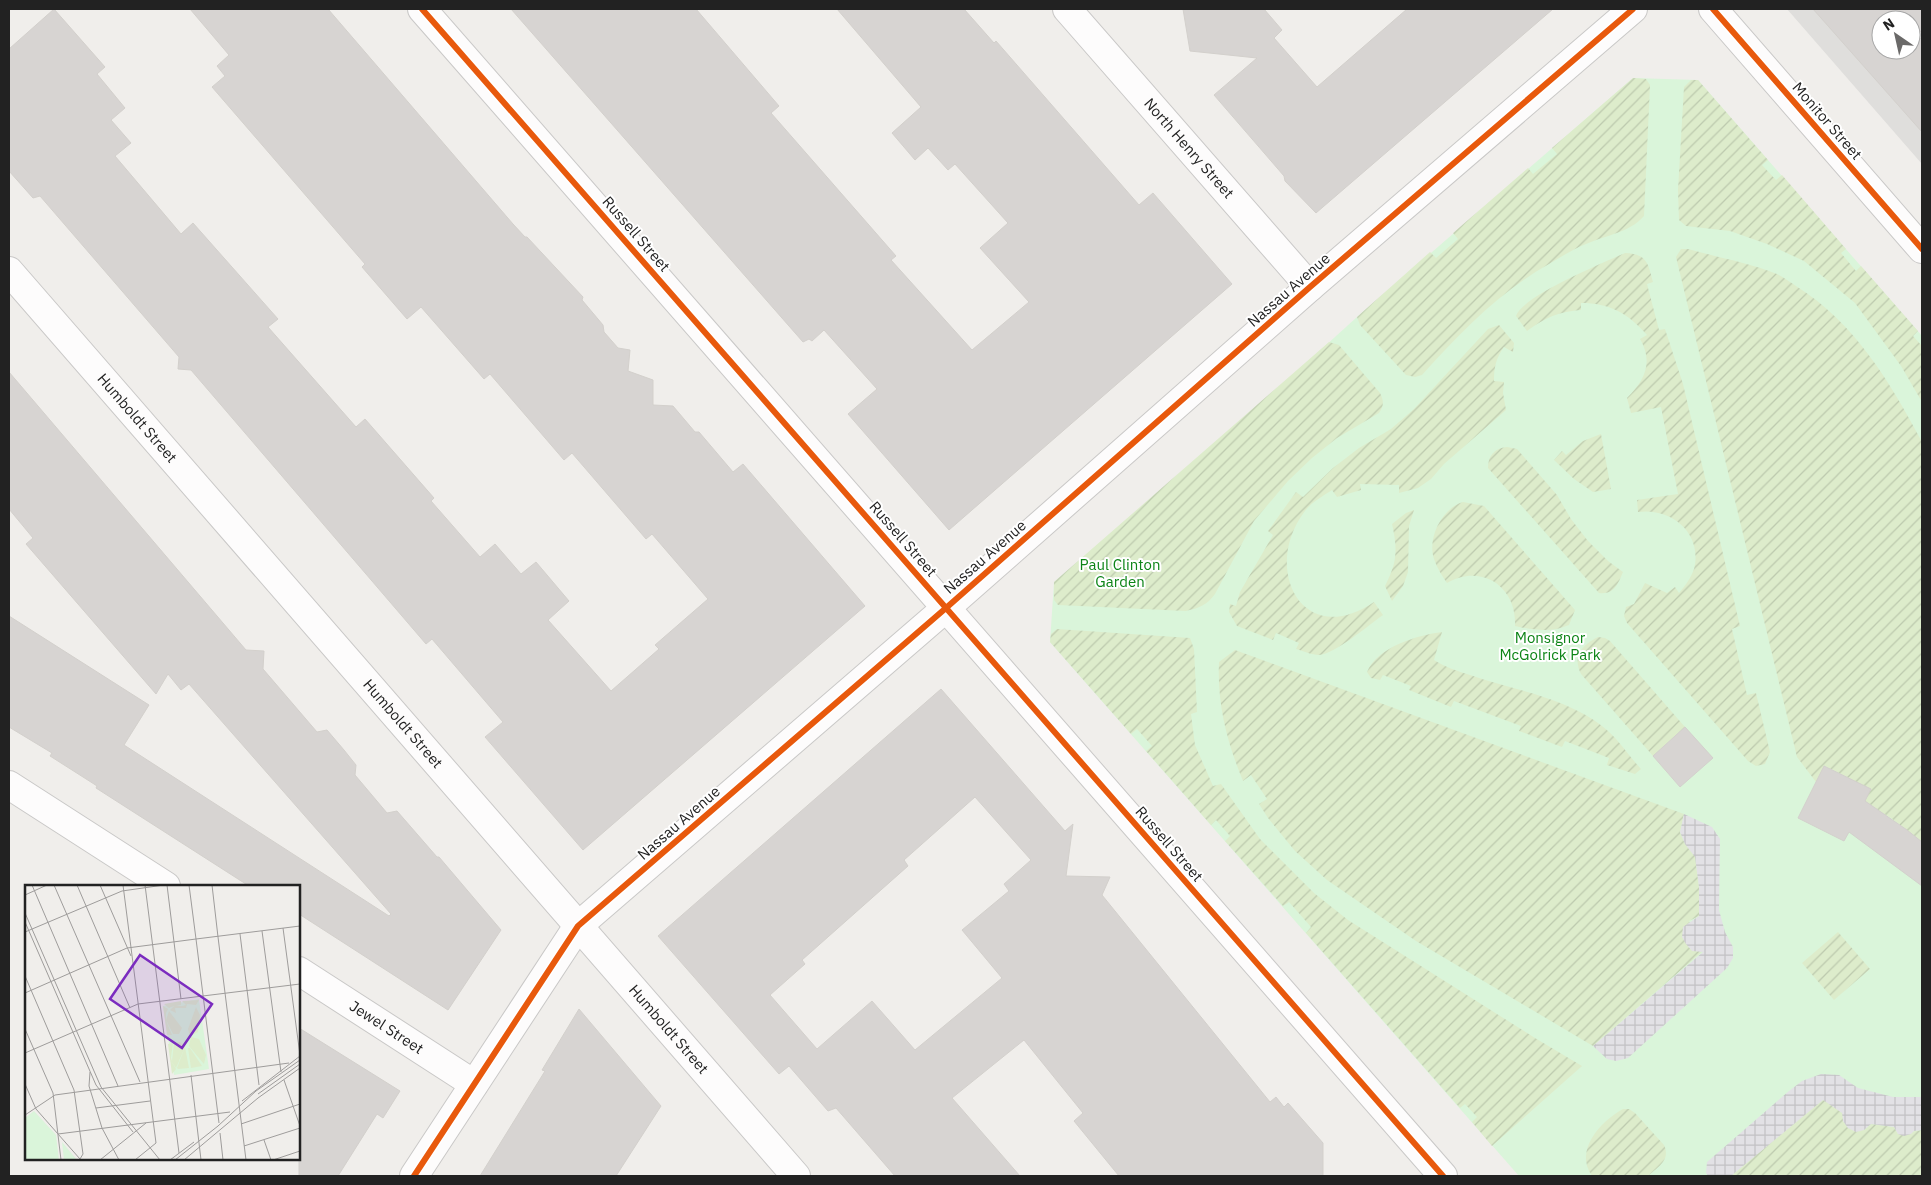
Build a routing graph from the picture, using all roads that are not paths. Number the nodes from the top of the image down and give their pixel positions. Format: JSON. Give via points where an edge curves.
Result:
{"nodes":[{"id":1,"x":422,"y":9,"type":"edge"},
{"id":2,"x":1067,"y":9,"type":"edge"},
{"id":3,"x":1632,"y":9,"type":"edge"},
{"id":4,"x":1713,"y":9,"type":"edge"},
{"id":5,"x":1922,"y":249,"type":"edge"},
{"id":6,"x":9,"y":271,"type":"edge"},
{"id":7,"x":1310,"y":287,"type":"junction"},
{"id":8,"x":946,"y":608,"type":"junction"},
{"id":9,"x":9,"y":785,"type":"edge"},
{"id":10,"x":164,"y":885,"type":"edge"},
{"id":11,"x":578,"y":926,"type":"junction"},
{"id":12,"x":300,"y":972,"type":"edge"},
{"id":13,"x":474,"y":1084,"type":"junction"},
{"id":14,"x":414,"y":1176,"type":"edge"},
{"id":15,"x":796,"y":1176,"type":"edge"},
{"id":16,"x":1443,"y":1176,"type":"edge"}],
"edges":[{"from":1,"to":8,"type":"street","name":"Russell Street"},
{"from":2,"to":7,"type":"street","name":"North Henry Street"},
{"from":3,"to":7,"type":"street","name":"Nassau Avenue"},
{"from":4,"to":5,"type":"street","name":"Monitor Street"},
{"from":6,"to":11,"type":"street","name":"Humboldt Street"},
{"from":7,"to":8,"type":"street","name":"Nassau Avenue"},
{"from":8,"to":11,"type":"street","name":"Nassau Avenue"},
{"from":8,"to":16,"type":"street","name":"Russell Street"},
{"from":9,"to":10,"type":"street"},
{"from":11,"to":13,"type":"street","name":"Nassau Avenue"},
{"from":11,"to":15,"type":"street","name":"Humboldt Street"},
{"from":12,"to":13,"type":"street","name":"Jewel Street"},
{"from":13,"to":14,"type":"street","name":"Nassau Avenue"}]}
